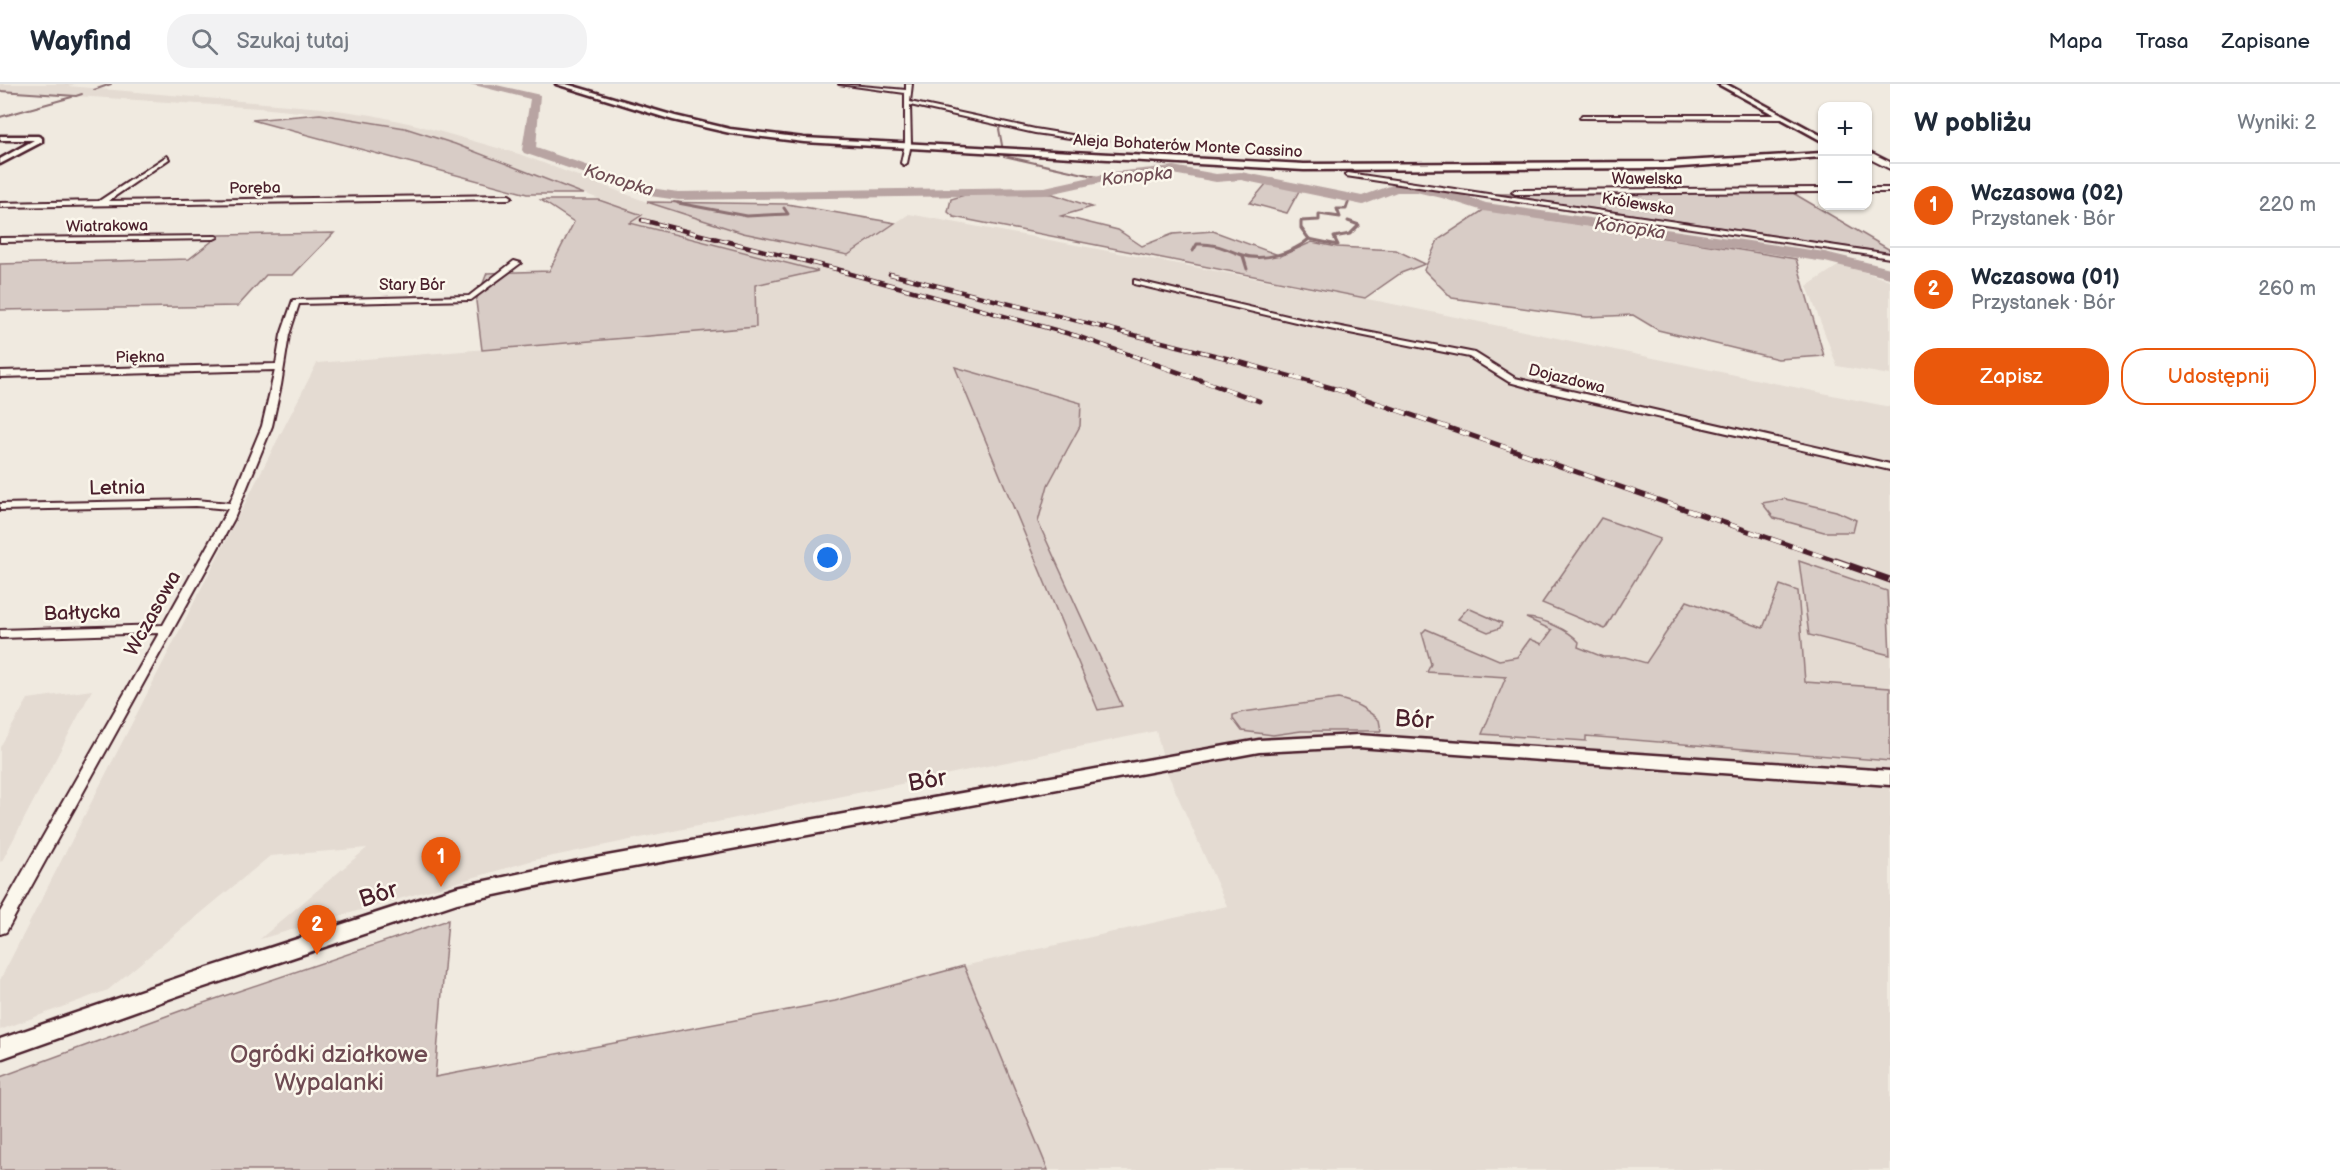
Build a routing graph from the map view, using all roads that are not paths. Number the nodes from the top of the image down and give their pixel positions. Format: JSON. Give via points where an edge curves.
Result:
{"nodes":[{"id":1,"x":559,"y":84,"type":"edge"},
{"id":2,"x":578,"y":84,"type":"edge"},
{"id":3,"x":842,"y":84,"type":"edge"},
{"id":4,"x":909,"y":84,"type":"edge"},
{"id":5,"x":1721,"y":84,"type":"edge"},
{"id":6,"x":1732,"y":84,"type":"edge"},
{"id":7,"x":908,"y":92,"type":"junction"},
{"id":8,"x":908,"y":103,"type":"junction"},
{"id":9,"x":1582,"y":117,"type":"dead end"},
{"id":10,"x":1780,"y":117,"type":"junction"},
{"id":11,"x":1818,"y":129,"type":"edge"},
{"id":12,"x":1818,"y":137,"type":"edge"},
{"id":13,"x":0,"y":138,"type":"edge"},
{"id":14,"x":1105,"y":141,"type":"dead end"},
{"id":15,"x":905,"y":143,"type":"junction"},
{"id":16,"x":1003,"y":149,"type":"junction"},
{"id":17,"x":1818,"y":150,"type":"edge"},
{"id":18,"x":1818,"y":150,"type":"edge"},
{"id":19,"x":1872,"y":150,"type":"edge"},
{"id":20,"x":1887,"y":152,"type":"edge"},
{"id":21,"x":1872,"y":154,"type":"edge"},
{"id":22,"x":1872,"y":155,"type":"edge"},
{"id":23,"x":167,"y":158,"type":"dead end"},
{"id":24,"x":0,"y":162,"type":"edge"},
{"id":25,"x":1890,"y":162,"type":"edge"},
{"id":26,"x":1872,"y":165,"type":"edge"},
{"id":27,"x":1367,"y":166,"type":"junction"},
{"id":28,"x":1890,"y":174,"type":"edge"},
{"id":29,"x":1348,"y":175,"type":"dead end"},
{"id":30,"x":1382,"y":179,"type":"junction"},
{"id":31,"x":1818,"y":190,"type":"edge"},
{"id":32,"x":1872,"y":190,"type":"edge"},
{"id":33,"x":1890,"y":190,"type":"edge"},
{"id":34,"x":1472,"y":192,"type":"junction"},
{"id":35,"x":509,"y":197,"type":"dead end"},
{"id":36,"x":100,"y":203,"type":"junction"},
{"id":37,"x":0,"y":205,"type":"edge"},
{"id":38,"x":214,"y":237,"type":"dead end"},
{"id":39,"x":0,"y":240,"type":"edge"},
{"id":40,"x":1890,"y":256,"type":"edge"},
{"id":41,"x":517,"y":263,"type":"dead end"},
{"id":42,"x":1137,"y":282,"type":"dead end"},
{"id":43,"x":296,"y":302,"type":"joint"},
{"id":44,"x":280,"y":367,"type":"junction"},
{"id":45,"x":0,"y":374,"type":"edge"},
{"id":46,"x":1890,"y":467,"type":"edge"},
{"id":47,"x":0,"y":507,"type":"edge"},
{"id":48,"x":234,"y":507,"type":"junction"},
{"id":49,"x":166,"y":629,"type":"junction"},
{"id":50,"x":0,"y":634,"type":"edge"},
{"id":51,"x":1890,"y":778,"type":"edge"},
{"id":52,"x":0,"y":927,"type":"edge"},
{"id":53,"x":0,"y":1050,"type":"edge"}],
"edges":[{"from":1,"to":15,"type":"main road","name":"Aleja Bohaterów Monte Cassino","via":[[730,132]]},
{"from":2,"to":15,"type":"main road","name":"Aleja Bohaterów Monte Cassino","via":[[682,116],[738,128]]},
{"from":3,"to":7,"type":"street"},
{"from":4,"to":7,"type":"street"},
{"from":5,"to":10,"type":"street"},
{"from":6,"to":11,"type":"street"},
{"from":7,"to":8,"type":"street"},
{"from":8,"to":14,"type":"street","via":[[1035,131]]},
{"from":8,"to":15,"type":"street","via":[[907,127],[911,135]]},
{"from":9,"to":10,"type":"street"},
{"from":10,"to":12,"type":"street"},
{"from":13,"to":24,"type":"street","via":[[38,138],[38,142]]},
{"from":15,"to":16,"type":"main road","name":"Aleja Bohaterów Monte Cassino"},
{"from":16,"to":17,"type":"main road","name":"Aleja Bohaterów Monte Cassino","via":[[1301,162],[1671,160]]},
{"from":16,"to":27,"type":"main road","name":"Aleja Bohaterów Monte Cassino","via":[[1237,164]]},
{"from":18,"to":27,"type":"main road","name":"Aleja Bohaterów Monte Cassino","via":[[1668,165]]},
{"from":19,"to":20,"type":"main road"},
{"from":20,"to":21,"type":"main road"},
{"from":22,"to":25,"type":"main road"},
{"from":23,"to":36,"type":"street"},
{"from":26,"to":28,"type":"main road"},
{"from":27,"to":30,"type":"street"},
{"from":29,"to":30,"type":"street","name":"Królewska"},
{"from":30,"to":34,"type":"street","name":"Królewska"},
{"from":31,"to":34,"type":"street","name":"Wawelska"},
{"from":32,"to":33,"type":"street"},
{"from":34,"to":40,"type":"street","name":"Królewska"},
{"from":35,"to":36,"type":"street","name":"Poręba"},
{"from":36,"to":37,"type":"street","name":"Poręba"},
{"from":38,"to":39,"type":"street","name":"Wiatrakowa"},
{"from":41,"to":43,"type":"street","name":"Stary Bór","via":[[471,298]]},
{"from":42,"to":46,"type":"street","name":"Dojazdowa","via":[[1300,321],[1472,355],[1512,380],[1540,388]]},
{"from":43,"to":44,"type":"street","name":"Wczasowa"},
{"from":44,"to":45,"type":"street","name":"Piękna"},
{"from":44,"to":48,"type":"street","name":"Wczasowa","via":[[267,426]]},
{"from":47,"to":48,"type":"street","name":"Letnia","via":[[196,503]]},
{"from":48,"to":49,"type":"street","name":"Wczasowa"},
{"from":49,"to":50,"type":"street","name":"Bałtycka"},
{"from":49,"to":52,"type":"street","name":"Wczasowa"},
{"from":51,"to":53,"type":"street","name":"Bór","via":[[1358,741],[1259,746],[579,869],[457,895]]}]}
